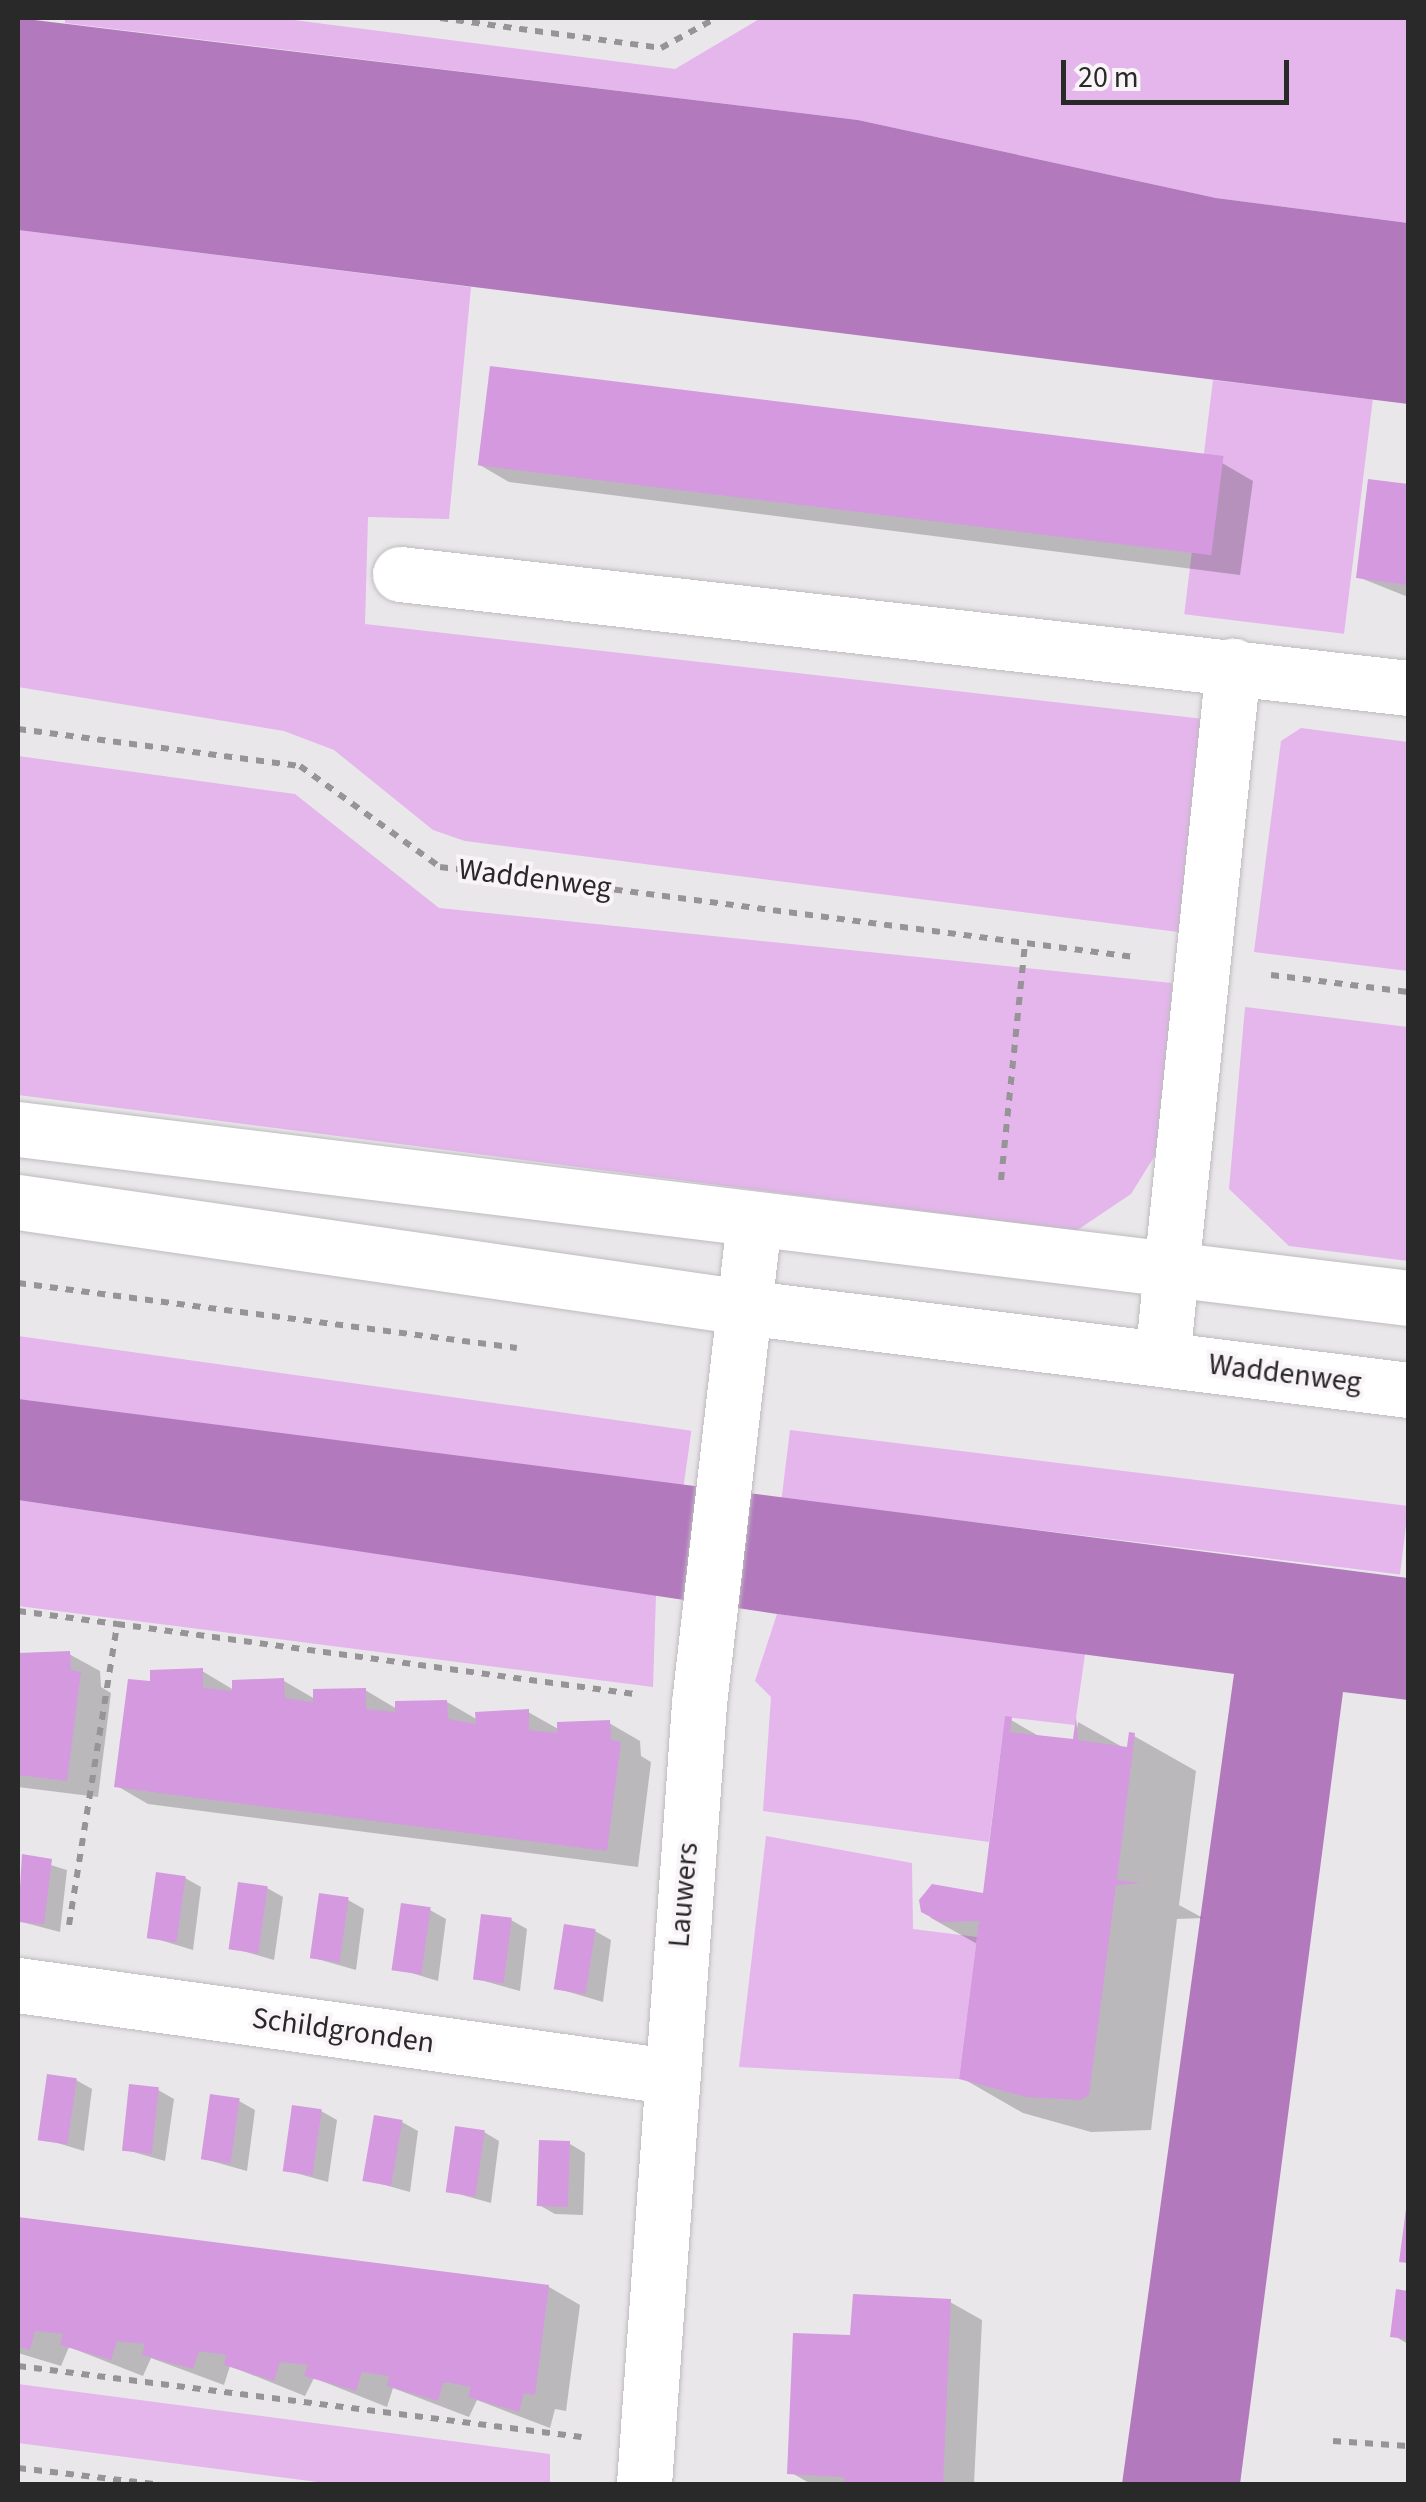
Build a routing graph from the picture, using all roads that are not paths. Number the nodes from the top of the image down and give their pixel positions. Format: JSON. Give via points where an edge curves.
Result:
{"nodes":[{"id":1,"x":400,"y":574,"type":"dead end"},
{"id":2,"x":1232,"y":666,"type":"junction"},
{"id":3,"x":1408,"y":688,"type":"edge"},
{"id":4,"x":18,"y":1129,"type":"edge"},
{"id":5,"x":18,"y":1202,"type":"edge"},
{"id":6,"x":754,"y":1223,"type":"junction"},
{"id":7,"x":1175,"y":1266,"type":"junction"},
{"id":8,"x":1408,"y":1298,"type":"edge"},
{"id":9,"x":743,"y":1308,"type":"junction"},
{"id":10,"x":1162,"y":1359,"type":"junction"},
{"id":11,"x":1408,"y":1390,"type":"edge"},
{"id":12,"x":38,"y":1988,"type":"edge"},
{"id":13,"x":669,"y":2076,"type":"junction"},
{"id":14,"x":645,"y":2464,"type":"edge"}],
"edges":[{"from":1,"to":2,"type":"street"},
{"from":2,"to":3,"type":"street"},
{"from":2,"to":7,"type":"street"},
{"from":4,"to":6,"type":"street"},
{"from":5,"to":9,"type":"street","name":"Waddenweg"},
{"from":6,"to":7,"type":"street"},
{"from":6,"to":9,"type":"street"},
{"from":7,"to":8,"type":"street"},
{"from":7,"to":10,"type":"street"},
{"from":9,"to":10,"type":"street","name":"Waddenweg"},
{"from":9,"to":13,"type":"street","name":"Lauwers","via":[[700,1691]]},
{"from":10,"to":11,"type":"street","name":"Waddenweg"},
{"from":12,"to":13,"type":"street","name":"Schildgronden"},
{"from":13,"to":14,"type":"street","name":"Lauwers"}]}
